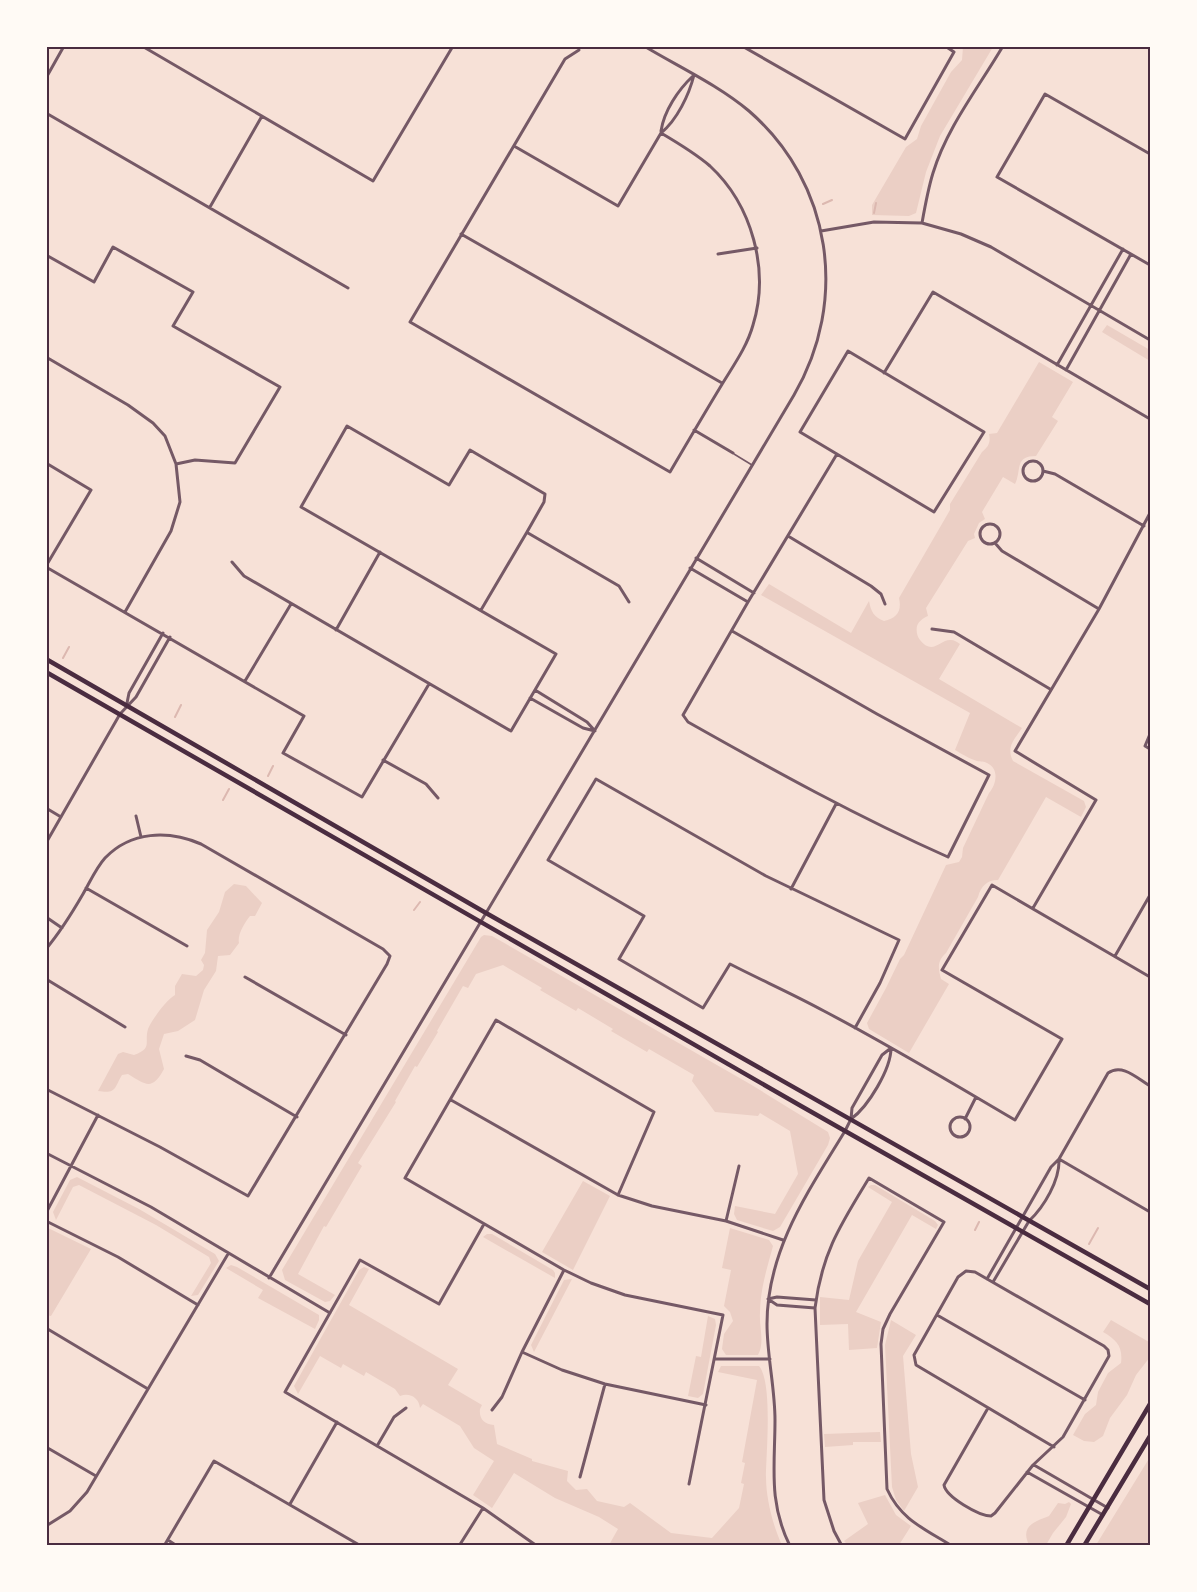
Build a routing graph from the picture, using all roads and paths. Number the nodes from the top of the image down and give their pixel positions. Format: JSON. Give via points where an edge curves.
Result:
{"nodes":[{"id":1,"x":64,"y":46,"type":"edge"},
{"id":2,"x":142,"y":46,"type":"edge"},
{"id":3,"x":453,"y":46,"type":"edge"},
{"id":4,"x":644,"y":46,"type":"edge"},
{"id":5,"x":742,"y":46,"type":"edge"},
{"id":6,"x":945,"y":46,"type":"edge"},
{"id":7,"x":1003,"y":46,"type":"edge"},
{"id":8,"x":579,"y":50,"type":"dead end"},
{"id":9,"x":694,"y":75,"type":"junction"},
{"id":10,"x":46,"y":78,"type":"edge"},
{"id":11,"x":674,"y":101,"type":"junction"},
{"id":12,"x":681,"y":105,"type":"junction"},
{"id":13,"x":46,"y":113,"type":"edge"},
{"id":14,"x":262,"y":116,"type":"junction"},
{"id":15,"x":661,"y":133,"type":"junction"},
{"id":16,"x":514,"y":146,"type":"junction"},
{"id":17,"x":1150,"y":154,"type":"edge"},
{"id":18,"x":210,"y":207,"type":"junction"},
{"id":19,"x":922,"y":223,"type":"junction"},
{"id":20,"x":821,"y":231,"type":"junction"},
{"id":21,"x":461,"y":234,"type":"junction"},
{"id":22,"x":757,"y":248,"type":"junction"},
{"id":23,"x":1123,"y":249,"type":"junction"},
{"id":24,"x":718,"y":254,"type":"dead end"},
{"id":25,"x":1131,"y":254,"type":"junction"},
{"id":26,"x":46,"y":255,"type":"edge"},
{"id":27,"x":1150,"y":265,"type":"edge"},
{"id":28,"x":348,"y":288,"type":"dead end"},
{"id":29,"x":1091,"y":306,"type":"junction"},
{"id":30,"x":1099,"y":310,"type":"junction"},
{"id":31,"x":1150,"y":340,"type":"edge"},
{"id":32,"x":46,"y":357,"type":"edge"},
{"id":33,"x":1057,"y":365,"type":"junction"},
{"id":34,"x":1066,"y":370,"type":"junction"},
{"id":35,"x":884,"y":373,"type":"junction"},
{"id":36,"x":723,"y":383,"type":"junction"},
{"id":37,"x":1150,"y":419,"type":"edge"},
{"id":38,"x":694,"y":430,"type":"junction"},
{"id":39,"x":733,"y":453,"type":"joint"},
{"id":40,"x":837,"y":454,"type":"junction"},
{"id":41,"x":46,"y":464,"type":"edge"},
{"id":42,"x":176,"y":464,"type":"junction"},
{"id":43,"x":752,"y":465,"type":"junction"},
{"id":44,"x":1043,"y":471,"type":"junction"},
{"id":45,"x":1150,"y":513,"type":"edge"},
{"id":46,"x":1144,"y":526,"type":"junction"},
{"id":47,"x":527,"y":532,"type":"junction"},
{"id":48,"x":788,"y":536,"type":"junction"},
{"id":49,"x":995,"y":543,"type":"junction"},
{"id":50,"x":380,"y":552,"type":"junction"},
{"id":51,"x":696,"y":558,"type":"junction"},
{"id":52,"x":232,"y":562,"type":"dead end"},
{"id":53,"x":46,"y":566,"type":"edge"},
{"id":54,"x":690,"y":568,"type":"junction"},
{"id":55,"x":754,"y":593,"type":"junction"},
{"id":56,"x":629,"y":602,"type":"dead end"},
{"id":57,"x":748,"y":602,"type":"junction"},
{"id":58,"x":291,"y":604,"type":"junction"},
{"id":59,"x":885,"y":604,"type":"dead end"},
{"id":60,"x":1099,"y":609,"type":"junction"},
{"id":61,"x":481,"y":610,"type":"junction"},
{"id":62,"x":125,"y":612,"type":"junction"},
{"id":63,"x":932,"y":629,"type":"dead end"},
{"id":64,"x":336,"y":630,"type":"junction"},
{"id":65,"x":732,"y":631,"type":"junction"},
{"id":66,"x":163,"y":633,"type":"junction"},
{"id":67,"x":170,"y":637,"type":"junction"},
{"id":68,"x":46,"y":659,"type":"edge"},
{"id":69,"x":46,"y":672,"type":"edge"},
{"id":70,"x":245,"y":681,"type":"junction"},
{"id":71,"x":429,"y":684,"type":"junction"},
{"id":72,"x":1050,"y":689,"type":"junction"},
{"id":73,"x":535,"y":690,"type":"junction"},
{"id":74,"x":530,"y":698,"type":"junction"},
{"id":75,"x":126,"y":705,"type":"junction"},
{"id":76,"x":120,"y":714,"type":"junction"},
{"id":77,"x":595,"y":731,"type":"junction"},
{"id":78,"x":1150,"y":734,"type":"edge"},
{"id":79,"x":1150,"y":748,"type":"edge"},
{"id":80,"x":383,"y":760,"type":"junction"},
{"id":81,"x":438,"y":798,"type":"dead end"},
{"id":82,"x":836,"y":804,"type":"junction"},
{"id":83,"x":46,"y":808,"type":"edge"},
{"id":84,"x":136,"y":816,"type":"dead end"},
{"id":85,"x":61,"y":817,"type":"junction"},
{"id":86,"x":141,"y":837,"type":"junction"},
{"id":87,"x":46,"y":843,"type":"edge"},
{"id":88,"x":86,"y":888,"type":"junction"},
{"id":89,"x":791,"y":889,"type":"junction"},
{"id":90,"x":1150,"y":895,"type":"edge"},
{"id":91,"x":1033,"y":909,"type":"junction"},
{"id":92,"x":486,"y":913,"type":"junction"},
{"id":93,"x":46,"y":917,"type":"edge"},
{"id":94,"x":480,"y":923,"type":"junction"},
{"id":95,"x":62,"y":928,"type":"junction"},
{"id":96,"x":187,"y":946,"type":"dead end"},
{"id":97,"x":46,"y":949,"type":"edge"},
{"id":98,"x":1115,"y":956,"type":"junction"},
{"id":99,"x":1150,"y":976,"type":"edge"},
{"id":100,"x":245,"y":977,"type":"dead end"},
{"id":101,"x":46,"y":979,"type":"edge"},
{"id":102,"x":125,"y":1027,"type":"dead end"},
{"id":103,"x":855,"y":1028,"type":"junction"},
{"id":104,"x":346,"y":1035,"type":"junction"},
{"id":105,"x":891,"y":1048,"type":"junction"},
{"id":106,"x":186,"y":1056,"type":"dead end"},
{"id":107,"x":1150,"y":1086,"type":"edge"},
{"id":108,"x":46,"y":1089,"type":"edge"},
{"id":109,"x":976,"y":1097,"type":"junction"},
{"id":110,"x":451,"y":1100,"type":"junction"},
{"id":111,"x":98,"y":1115,"type":"junction"},
{"id":112,"x":297,"y":1117,"type":"junction"},
{"id":113,"x":851,"y":1119,"type":"junction"},
{"id":114,"x":965,"y":1119,"type":"junction"},
{"id":115,"x":845,"y":1131,"type":"junction"},
{"id":116,"x":46,"y":1154,"type":"edge"},
{"id":117,"x":1059,"y":1160,"type":"junction"},
{"id":118,"x":71,"y":1166,"type":"junction"},
{"id":119,"x":739,"y":1166,"type":"dead end"},
{"id":120,"x":1040,"y":1187,"type":"junction"},
{"id":121,"x":1049,"y":1192,"type":"junction"},
{"id":122,"x":618,"y":1195,"type":"junction"},
{"id":123,"x":1150,"y":1212,"type":"edge"},
{"id":124,"x":46,"y":1213,"type":"edge"},
{"id":125,"x":1022,"y":1217,"type":"junction"},
{"id":126,"x":46,"y":1221,"type":"edge"},
{"id":127,"x":726,"y":1221,"type":"junction"},
{"id":128,"x":1029,"y":1221,"type":"junction"},
{"id":129,"x":483,"y":1224,"type":"junction"},
{"id":130,"x":1016,"y":1228,"type":"junction"},
{"id":131,"x":1023,"y":1232,"type":"junction"},
{"id":132,"x":783,"y":1240,"type":"junction"},
{"id":133,"x":228,"y":1254,"type":"junction"},
{"id":134,"x":1000,"y":1255,"type":"junction"},
{"id":135,"x":1007,"y":1259,"type":"junction"},
{"id":136,"x":564,"y":1270,"type":"junction"},
{"id":137,"x":269,"y":1278,"type":"junction"},
{"id":138,"x":987,"y":1279,"type":"junction"},
{"id":139,"x":993,"y":1282,"type":"junction"},
{"id":140,"x":1150,"y":1289,"type":"edge"},
{"id":141,"x":768,"y":1299,"type":"junction"},
{"id":142,"x":816,"y":1300,"type":"junction"},
{"id":143,"x":1150,"y":1304,"type":"edge"},
{"id":144,"x":198,"y":1305,"type":"junction"},
{"id":145,"x":816,"y":1308,"type":"junction"},
{"id":146,"x":330,"y":1313,"type":"junction"},
{"id":147,"x":937,"y":1315,"type":"junction"},
{"id":148,"x":46,"y":1328,"type":"edge"},
{"id":149,"x":522,"y":1352,"type":"junction"},
{"id":150,"x":714,"y":1359,"type":"junction"},
{"id":151,"x":770,"y":1359,"type":"junction"},
{"id":152,"x":605,"y":1384,"type":"junction"},
{"id":153,"x":148,"y":1389,"type":"junction"},
{"id":154,"x":1085,"y":1400,"type":"junction"},
{"id":155,"x":1150,"y":1404,"type":"edge"},
{"id":156,"x":706,"y":1405,"type":"junction"},
{"id":157,"x":406,"y":1408,"type":"dead end"},
{"id":158,"x":987,"y":1408,"type":"junction"},
{"id":159,"x":492,"y":1410,"type":"dead end"},
{"id":160,"x":337,"y":1422,"type":"junction"},
{"id":161,"x":1150,"y":1436,"type":"edge"},
{"id":162,"x":377,"y":1446,"type":"junction"},
{"id":163,"x":46,"y":1447,"type":"edge"},
{"id":164,"x":1054,"y":1447,"type":"junction"},
{"id":165,"x":1033,"y":1465,"type":"junction"},
{"id":166,"x":1027,"y":1472,"type":"junction"},
{"id":167,"x":96,"y":1476,"type":"junction"},
{"id":168,"x":580,"y":1477,"type":"dead end"},
{"id":169,"x":1060,"y":1480,"type":"junction"},
{"id":170,"x":689,"y":1484,"type":"dead end"},
{"id":171,"x":1055,"y":1488,"type":"junction"},
{"id":172,"x":1094,"y":1500,"type":"junction"},
{"id":173,"x":290,"y":1504,"type":"junction"},
{"id":174,"x":1089,"y":1507,"type":"junction"},
{"id":175,"x":483,"y":1508,"type":"junction"},
{"id":176,"x":1108,"y":1508,"type":"junction"},
{"id":177,"x":1103,"y":1515,"type":"junction"},
{"id":178,"x":46,"y":1526,"type":"edge"},
{"id":179,"x":168,"y":1540,"type":"junction"},
{"id":180,"x":164,"y":1545,"type":"edge"},
{"id":181,"x":177,"y":1545,"type":"edge"},
{"id":182,"x":361,"y":1545,"type":"edge"},
{"id":183,"x":459,"y":1545,"type":"edge"},
{"id":184,"x":537,"y":1545,"type":"edge"},
{"id":185,"x":790,"y":1545,"type":"edge"},
{"id":186,"x":843,"y":1545,"type":"edge"},
{"id":187,"x":952,"y":1545,"type":"edge"},
{"id":188,"x":1066,"y":1545,"type":"edge"},
{"id":189,"x":1084,"y":1545,"type":"edge"}],
"edges":[{"from":1,"to":10,"type":"street"},
{"from":2,"to":14,"type":"street"},
{"from":3,"to":14,"type":"street","via":[[373,181]]},
{"from":4,"to":9,"type":"street"},
{"from":5,"to":6,"type":"street","via":[[905,139],[954,52]]},
{"from":7,"to":19,"type":"street","via":[[942,148]]},
{"from":8,"to":16,"type":"street","via":[[565,59]]},
{"from":9,"to":11,"type":"street"},
{"from":9,"to":12,"type":"street"},
{"from":9,"to":20,"type":"street","via":[[743,106],[779,143],[805,186]]},
{"from":11,"to":12,"type":"street"},
{"from":11,"to":15,"type":"street","via":[[662,120]]},
{"from":12,"to":15,"type":"street"},
{"from":13,"to":18,"type":"street"},
{"from":14,"to":18,"type":"street"},
{"from":15,"to":16,"type":"street","via":[[618,206]]},
{"from":15,"to":22,"type":"street","via":[[694,153],[730,189]]},
{"from":16,"to":21,"type":"street"},
{"from":17,"to":23,"type":"street","via":[[1045,94],[998,177]]},
{"from":18,"to":28,"type":"street"},
{"from":19,"to":20,"type":"street","via":[[874,222]]},
{"from":19,"to":29,"type":"street","via":[[991,247]]},
{"from":20,"to":43,"type":"street","via":[[826,296],[818,343],[801,384]]},
{"from":21,"to":36,"type":"street"},
{"from":21,"to":38,"type":"street","via":[[410,322],[670,472]]},
{"from":22,"to":24,"type":"street"},
{"from":22,"to":36,"type":"street","via":[[760,288],[753,325]]},
{"from":23,"to":25,"type":"street"},
{"from":23,"to":29,"type":"street"},
{"from":25,"to":27,"type":"street"},
{"from":25,"to":30,"type":"street"},
{"from":26,"to":42,"type":"street","via":[[94,282],[113,246],[193,292],[173,326],[280,387],[235,464],[195,460]]},
{"from":29,"to":30,"type":"street"},
{"from":29,"to":33,"type":"street"},
{"from":30,"to":31,"type":"street"},
{"from":30,"to":34,"type":"street"},
{"from":32,"to":42,"type":"street","via":[[153,423],[165,436]]},
{"from":33,"to":34,"type":"street"},
{"from":33,"to":35,"type":"street","via":[[933,292]]},
{"from":34,"to":37,"type":"street"},
{"from":35,"to":40,"type":"street","via":[[848,351],[801,432]]},
{"from":35,"to":40,"type":"street","via":[[984,432],[934,512]]},
{"from":36,"to":38,"type":"street"},
{"from":38,"to":39,"type":"street"},
{"from":39,"to":43,"type":"lane"},
{"from":40,"to":48,"type":"street"},
{"from":41,"to":53,"type":"street","via":[[91,490]]},
{"from":42,"to":62,"type":"street","via":[[180,502],[171,531]]},
{"from":43,"to":51,"type":"street"},
{"from":44,"to":44,"type":"street","via":[[1034,462],[1025,466],[1024,472],[1033,481]]},
{"from":44,"to":46,"type":"street","via":[[1055,474]]},
{"from":45,"to":46,"type":"street"},
{"from":46,"to":60,"type":"street"},
{"from":47,"to":50,"type":"street","via":[[545,494],[470,450],[449,485],[347,426],[301,507]]},
{"from":47,"to":56,"type":"street","via":[[619,586]]},
{"from":47,"to":61,"type":"street"},
{"from":48,"to":55,"type":"street"},
{"from":48,"to":59,"type":"street","via":[[871,585]]},
{"from":49,"to":49,"type":"street","via":[[1000,531],[986,525],[981,539]]},
{"from":49,"to":60,"type":"street","via":[[1002,551]]},
{"from":50,"to":61,"type":"street"},
{"from":50,"to":64,"type":"street"},
{"from":51,"to":54,"type":"street"},
{"from":51,"to":55,"type":"street"},
{"from":52,"to":58,"type":"street","via":[[244,576]]},
{"from":53,"to":62,"type":"street"},
{"from":54,"to":57,"type":"street"},
{"from":54,"to":77,"type":"street"},
{"from":55,"to":57,"type":"street"},
{"from":57,"to":65,"type":"street"},
{"from":58,"to":64,"type":"street"},
{"from":58,"to":70,"type":"street"},
{"from":60,"to":72,"type":"street"},
{"from":61,"to":73,"type":"street","via":[[556,654]]},
{"from":62,"to":66,"type":"street"},
{"from":63,"to":72,"type":"street","via":[[954,632]]},
{"from":64,"to":71,"type":"street"},
{"from":65,"to":82,"type":"street","via":[[683,715],[688,722]]},
{"from":65,"to":82,"type":"street","via":[[989,775],[948,857]]},
{"from":66,"to":67,"type":"street"},
{"from":66,"to":75,"type":"street"},
{"from":67,"to":70,"type":"street"},
{"from":67,"to":75,"type":"street","via":[[136,697]]},
{"from":68,"to":75,"type":"main road"},
{"from":69,"to":76,"type":"main road"},
{"from":70,"to":80,"type":"street","via":[[304,716],[283,753],[362,797]]},
{"from":71,"to":74,"type":"street","via":[[511,731]]},
{"from":71,"to":80,"type":"street"},
{"from":72,"to":91,"type":"street","via":[[1015,751],[1096,800]]},
{"from":73,"to":74,"type":"street"},
{"from":73,"to":77,"type":"street"},
{"from":74,"to":77,"type":"street","via":[[583,729]]},
{"from":75,"to":76,"type":"street"},
{"from":75,"to":92,"type":"main road"},
{"from":76,"to":85,"type":"street"},
{"from":76,"to":94,"type":"main road"},
{"from":77,"to":92,"type":"street"},
{"from":78,"to":79,"type":"street","via":[[1146,746]]},
{"from":80,"to":81,"type":"street","via":[[426,784]]},
{"from":82,"to":89,"type":"street"},
{"from":83,"to":85,"type":"street"},
{"from":84,"to":86,"type":"street"},
{"from":85,"to":87,"type":"street"},
{"from":86,"to":88,"type":"street","via":[[127,842],[105,859]]},
{"from":86,"to":104,"type":"street","via":[[170,835],[201,844],[390,956]]},
{"from":88,"to":95,"type":"street"},
{"from":88,"to":96,"type":"street"},
{"from":89,"to":103,"type":"street","via":[[899,940]]},
{"from":89,"to":103,"type":"street","via":[[596,779],[548,860],[644,916],[619,959],[703,1008],[730,964]]},
{"from":90,"to":98,"type":"street"},
{"from":91,"to":98,"type":"street"},
{"from":91,"to":109,"type":"street","via":[[992,885],[942,970],[1062,1039],[1016,1120]]},
{"from":92,"to":94,"type":"street"},
{"from":92,"to":113,"type":"main road"},
{"from":93,"to":95,"type":"street"},
{"from":94,"to":115,"type":"main road"},
{"from":94,"to":137,"type":"street"},
{"from":95,"to":97,"type":"street"},
{"from":98,"to":99,"type":"street"},
{"from":100,"to":104,"type":"street"},
{"from":101,"to":102,"type":"street"},
{"from":103,"to":105,"type":"street"},
{"from":104,"to":112,"type":"street"},
{"from":105,"to":109,"type":"street"},
{"from":105,"to":113,"type":"street","via":[[882,1055],[857,1099]]},
{"from":105,"to":113,"type":"street","via":[[891,1060],[862,1112]]},
{"from":106,"to":112,"type":"street","via":[[200,1060]]},
{"from":107,"to":117,"type":"street","via":[[1120,1068],[1108,1073]]},
{"from":108,"to":111,"type":"street"},
{"from":109,"to":114,"type":"street"},
{"from":110,"to":122,"type":"street"},
{"from":110,"to":122,"type":"street","via":[[496,1020],[654,1112]]},
{"from":110,"to":129,"type":"street","via":[[405,1178]]},
{"from":111,"to":112,"type":"street","via":[[248,1196]]},
{"from":111,"to":118,"type":"street"},
{"from":113,"to":115,"type":"street"},
{"from":113,"to":125,"type":"main road"},
{"from":114,"to":114,"type":"street","via":[[951,1123],[957,1136],[970,1130]]},
{"from":115,"to":130,"type":"main road"},
{"from":115,"to":132,"type":"street"},
{"from":116,"to":118,"type":"street"},
{"from":117,"to":120,"type":"street"},
{"from":117,"to":121,"type":"street","via":[[1060,1171]]},
{"from":117,"to":123,"type":"street"},
{"from":118,"to":124,"type":"street"},
{"from":118,"to":133,"type":"street","via":[[151,1207]]},
{"from":119,"to":127,"type":"street"},
{"from":120,"to":121,"type":"street"},
{"from":120,"to":125,"type":"street"},
{"from":121,"to":128,"type":"street"},
{"from":122,"to":127,"type":"street"},
{"from":125,"to":128,"type":"main road"},
{"from":125,"to":130,"type":"street"},
{"from":126,"to":144,"type":"street","via":[[118,1257]]},
{"from":127,"to":132,"type":"street"},
{"from":128,"to":131,"type":"street"},
{"from":128,"to":140,"type":"main road"},
{"from":129,"to":136,"type":"street"},
{"from":129,"to":146,"type":"street","via":[[439,1304],[360,1260]]},
{"from":130,"to":131,"type":"main road"},
{"from":130,"to":134,"type":"street"},
{"from":131,"to":135,"type":"street"},
{"from":131,"to":143,"type":"main road"},
{"from":132,"to":141,"type":"street"},
{"from":133,"to":137,"type":"street"},
{"from":133,"to":144,"type":"street"},
{"from":134,"to":135,"type":"street"},
{"from":134,"to":138,"type":"street"},
{"from":135,"to":139,"type":"street"},
{"from":136,"to":149,"type":"street"},
{"from":136,"to":150,"type":"street","via":[[625,1295],[723,1315]]},
{"from":137,"to":146,"type":"street"},
{"from":138,"to":139,"type":"street"},
{"from":138,"to":147,"type":"street","via":[[970,1270],[962,1273]]},
{"from":139,"to":154,"type":"street","via":[[1108,1350],[1108,1361]]},
{"from":141,"to":142,"type":"street"},
{"from":141,"to":145,"type":"street","via":[[777,1305]]},
{"from":141,"to":151,"type":"street"},
{"from":142,"to":145,"type":"street"},
{"from":142,"to":187,"type":"street","via":[[825,1257],[869,1178],[944,1222],[890,1314],[881,1344],[888,1489],[903,1514]]},
{"from":144,"to":153,"type":"street"},
{"from":145,"to":186,"type":"street","via":[[824,1500]]},
{"from":146,"to":160,"type":"street","via":[[285,1392]]},
{"from":147,"to":154,"type":"street"},
{"from":147,"to":158,"type":"street","via":[[914,1355],[916,1365]]},
{"from":148,"to":153,"type":"street"},
{"from":149,"to":152,"type":"street"},
{"from":149,"to":159,"type":"street"},
{"from":150,"to":151,"type":"street"},
{"from":150,"to":156,"type":"street"},
{"from":151,"to":185,"type":"street","via":[[775,1418],[773,1483],[782,1530]]},
{"from":152,"to":156,"type":"street"},
{"from":152,"to":168,"type":"street"},
{"from":153,"to":167,"type":"street"},
{"from":154,"to":164,"type":"street"},
{"from":155,"to":172,"type":"main road"},
{"from":156,"to":170,"type":"street"},
{"from":157,"to":162,"type":"street","via":[[394,1417]]},
{"from":158,"to":164,"type":"street"},
{"from":158,"to":166,"type":"street","via":[[945,1480],[945,1490],[981,1514],[991,1516]]},
{"from":160,"to":162,"type":"street"},
{"from":160,"to":173,"type":"street"},
{"from":161,"to":176,"type":"main road"},
{"from":162,"to":175,"type":"street"},
{"from":163,"to":167,"type":"street"},
{"from":164,"to":165,"type":"street"},
{"from":165,"to":166,"type":"street"},
{"from":165,"to":169,"type":"street"},
{"from":166,"to":171,"type":"street"},
{"from":167,"to":178,"type":"street","via":[[80,1502]]},
{"from":169,"to":171,"type":"street"},
{"from":169,"to":172,"type":"street"},
{"from":171,"to":174,"type":"street"},
{"from":172,"to":174,"type":"main road"},
{"from":172,"to":176,"type":"street"},
{"from":173,"to":179,"type":"street","via":[[214,1461]]},
{"from":173,"to":182,"type":"street"},
{"from":174,"to":177,"type":"street"},
{"from":174,"to":188,"type":"main road"},
{"from":175,"to":183,"type":"street"},
{"from":175,"to":184,"type":"street"},
{"from":176,"to":177,"type":"main road"},
{"from":177,"to":189,"type":"main road"},
{"from":179,"to":180,"type":"street"},
{"from":179,"to":181,"type":"street"}]}
